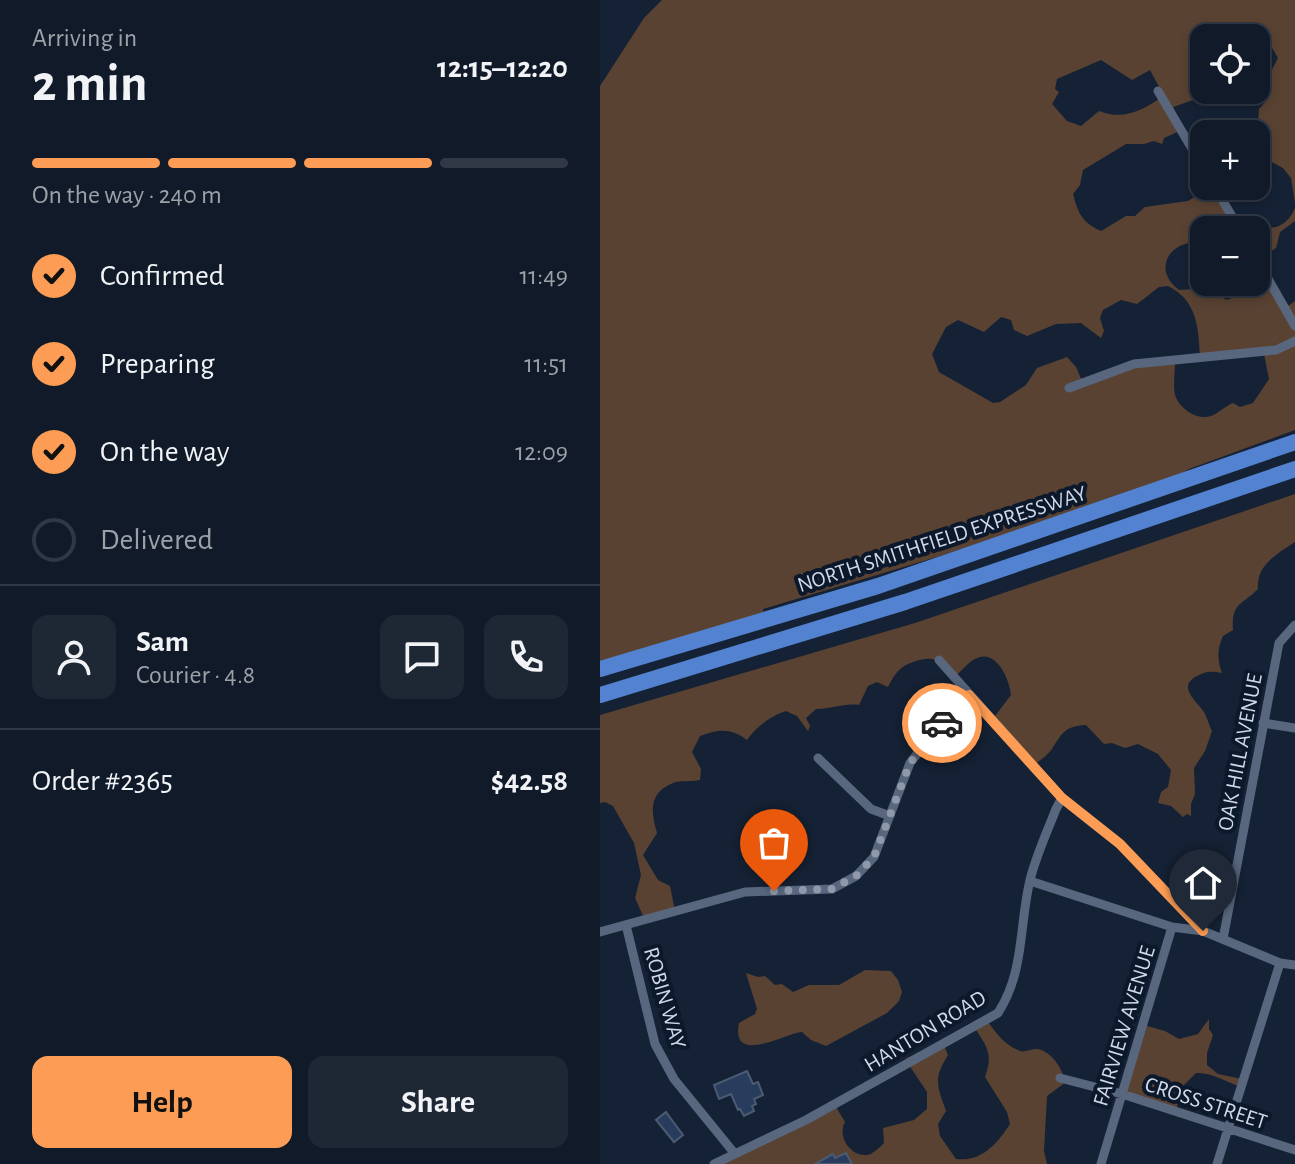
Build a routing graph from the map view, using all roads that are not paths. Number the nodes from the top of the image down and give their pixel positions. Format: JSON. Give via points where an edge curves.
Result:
{"nodes":[{"id":1,"x":1158,"y":91,"type":"dead end"},
{"id":2,"x":1190,"y":145,"type":"edge"},
{"id":3,"x":1270,"y":282,"type":"edge"},
{"id":4,"x":1295,"y":326,"type":"edge"},
{"id":5,"x":1295,"y":341,"type":"edge"},
{"id":6,"x":1069,"y":388,"type":"dead end"},
{"id":7,"x":1295,"y":442,"type":"edge"},
{"id":8,"x":1295,"y":469,"type":"edge"},
{"id":9,"x":1295,"y":625,"type":"edge"},
{"id":10,"x":939,"y":660,"type":"dead end"},
{"id":11,"x":600,"y":669,"type":"edge"},
{"id":12,"x":600,"y":695,"type":"edge"},
{"id":13,"x":969,"y":695,"type":"junction"},
{"id":14,"x":1263,"y":723,"type":"junction"},
{"id":15,"x":1295,"y":728,"type":"edge"},
{"id":16,"x":818,"y":758,"type":"dead end"},
{"id":17,"x":1062,"y":798,"type":"junction"},
{"id":18,"x":890,"y":816,"type":"junction"},
{"id":19,"x":1030,"y":881,"type":"junction"},
{"id":20,"x":626,"y":925,"type":"junction"},
{"id":21,"x":1172,"y":927,"type":"junction"},
{"id":22,"x":1203,"y":931,"type":"junction"},
{"id":23,"x":600,"y":932,"type":"edge"},
{"id":24,"x":1223,"y":939,"type":"junction"},
{"id":25,"x":1280,"y":963,"type":"junction"},
{"id":26,"x":1295,"y":965,"type":"edge"},
{"id":27,"x":1060,"y":1078,"type":"dead end"},
{"id":28,"x":1122,"y":1094,"type":"junction"},
{"id":29,"x":1229,"y":1129,"type":"junction"},
{"id":30,"x":1295,"y":1150,"type":"edge"},
{"id":31,"x":735,"y":1154,"type":"junction"},
{"id":32,"x":714,"y":1164,"type":"edge"},
{"id":33,"x":1101,"y":1164,"type":"edge"},
{"id":34,"x":1217,"y":1164,"type":"edge"}],
"edges":[{"from":1,"to":2,"type":"street"},
{"from":3,"to":4,"type":"street"},
{"from":5,"to":6,"type":"street","via":[[1276,350],[1134,364]]},
{"from":7,"to":11,"type":"highway","name":"NORTH SMITHFIELD EXPRESSWAY","via":[[905,577]]},
{"from":8,"to":12,"type":"highway","name":"NORTH SMITHFIELD EXPRESSWAY","via":[[825,628]]},
{"from":9,"to":14,"type":"street","name":"OAK HILL AVENUE","via":[[1279,643]]},
{"from":10,"to":13,"type":"street"},
{"from":13,"to":17,"type":"street"},
{"from":13,"to":18,"type":"street","via":[[910,763]]},
{"from":14,"to":15,"type":"street"},
{"from":14,"to":24,"type":"street","name":"OAK HILL AVENUE"},
{"from":16,"to":18,"type":"street","via":[[871,809]]},
{"from":17,"to":19,"type":"street","name":"HANTON ROAD"},
{"from":17,"to":22,"type":"street","via":[[1120,844]]},
{"from":18,"to":20,"type":"street","via":[[874,857],[856,876],[832,889],[745,892]]},
{"from":19,"to":21,"type":"street"},
{"from":19,"to":31,"type":"street","name":"HANTON ROAD","via":[[1021,952],[998,1013]]},
{"from":20,"to":23,"type":"street"},
{"from":20,"to":31,"type":"street","name":"ROBIN WAY","via":[[655,1044],[674,1079]]},
{"from":21,"to":22,"type":"street","name":"FAIRVIEW AVENUE"},
{"from":21,"to":28,"type":"street","name":"FAIRVIEW AVENUE"},
{"from":22,"to":24,"type":"street"},
{"from":24,"to":25,"type":"street"},
{"from":25,"to":26,"type":"street"},
{"from":25,"to":29,"type":"street"},
{"from":27,"to":28,"type":"street","name":"CROSS STREET"},
{"from":28,"to":29,"type":"street","name":"CROSS STREET"},
{"from":28,"to":33,"type":"street","name":"FAIRVIEW AVENUE"},
{"from":29,"to":30,"type":"street","name":"CROSS STREET"},
{"from":29,"to":34,"type":"street"},
{"from":31,"to":32,"type":"street","name":"HANTON ROAD"}]}
